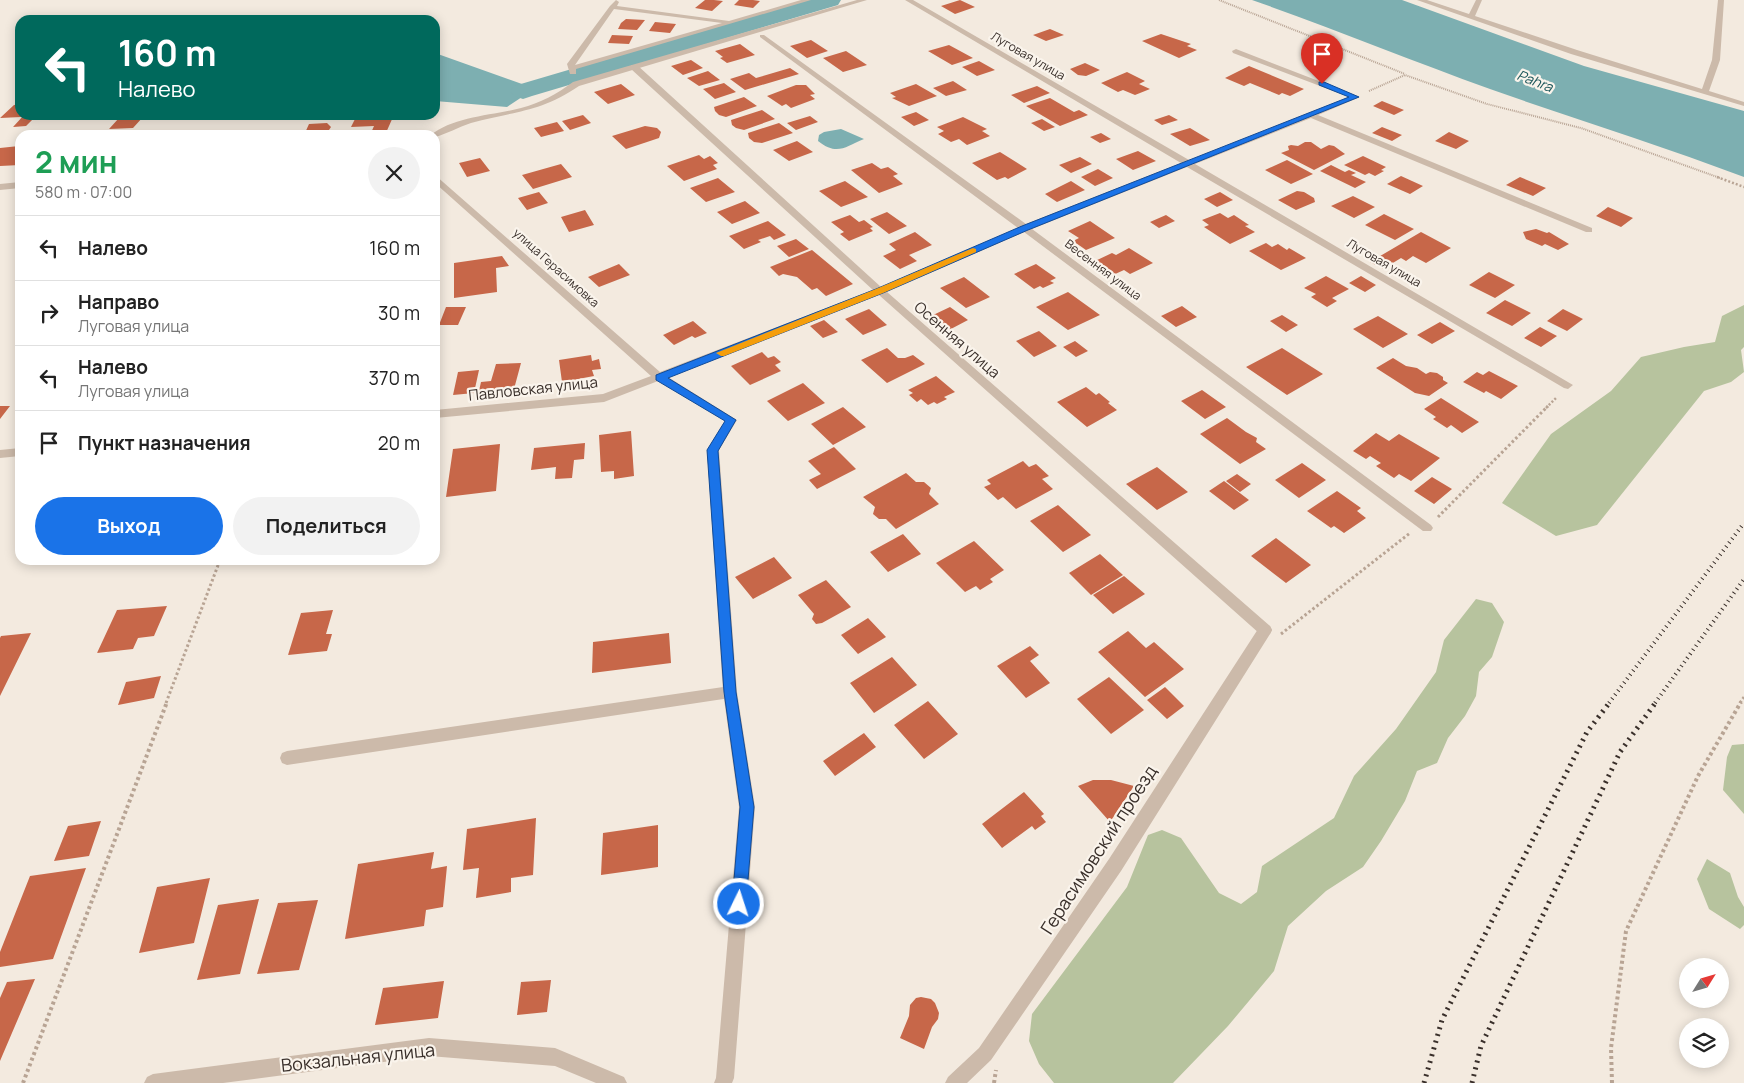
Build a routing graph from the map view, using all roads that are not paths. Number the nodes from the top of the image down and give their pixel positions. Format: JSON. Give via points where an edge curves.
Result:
{"nodes":[{"id":1,"x":618,"y":0,"type":"edge"},
{"id":2,"x":808,"y":0,"type":"edge"},
{"id":3,"x":864,"y":0,"type":"edge"},
{"id":4,"x":908,"y":0,"type":"edge"},
{"id":5,"x":1420,"y":0,"type":"edge"},
{"id":6,"x":1479,"y":0,"type":"edge"},
{"id":7,"x":1721,"y":0,"type":"edge"},
{"id":8,"x":612,"y":7,"type":"junction"},
{"id":9,"x":1470,"y":18,"type":"junction"},
{"id":10,"x":733,"y":21,"type":"junction"},
{"id":11,"x":762,"y":36,"type":"dead end"},
{"id":12,"x":1236,"y":50,"type":"dead end"},
{"id":13,"x":634,"y":67,"type":"junction"},
{"id":14,"x":572,"y":68,"type":"junction"},
{"id":15,"x":576,"y":84,"type":"junction"},
{"id":16,"x":1705,"y":92,"type":"junction"},
{"id":17,"x":1744,"y":104,"type":"edge"},
{"id":18,"x":1312,"y":115,"type":"junction"},
{"id":19,"x":440,"y":133,"type":"edge"},
{"id":20,"x":1187,"y":163,"type":"junction"},
{"id":21,"x":440,"y":182,"type":"edge"},
{"id":22,"x":15,"y":186,"type":"edge"},
{"id":23,"x":0,"y":187,"type":"edge"},
{"id":24,"x":1025,"y":228,"type":"junction"},
{"id":25,"x":1589,"y":230,"type":"dead end"},
{"id":26,"x":880,"y":291,"type":"junction"},
{"id":27,"x":660,"y":377,"type":"junction"},
{"id":28,"x":1568,"y":385,"type":"dead end"},
{"id":29,"x":440,"y":414,"type":"edge"},
{"id":30,"x":15,"y":452,"type":"edge"},
{"id":31,"x":0,"y":454,"type":"edge"},
{"id":32,"x":1427,"y":528,"type":"dead end"},
{"id":33,"x":1265,"y":630,"type":"joint"},
{"id":34,"x":730,"y":692,"type":"junction"},
{"id":35,"x":287,"y":758,"type":"dead end"},
{"id":36,"x":724,"y":1080,"type":"edge"},
{"id":37,"x":153,"y":1083,"type":"edge"},
{"id":38,"x":618,"y":1083,"type":"edge"},
{"id":39,"x":954,"y":1083,"type":"edge"}],
"edges":[{"from":1,"to":8,"type":"street"},
{"from":2,"to":10,"type":"street"},
{"from":3,"to":13,"type":"street"},
{"from":4,"to":20,"type":"street","name":"Луговая улица"},
{"from":5,"to":9,"type":"street"},
{"from":6,"to":9,"type":"street"},
{"from":7,"to":16,"type":"street","via":[[1716,60]]},
{"from":8,"to":10,"type":"street"},
{"from":8,"to":14,"type":"street","via":[[571,64]]},
{"from":9,"to":16,"type":"street"},
{"from":10,"to":14,"type":"street"},
{"from":11,"to":24,"type":"street","name":"Весенняя улица"},
{"from":12,"to":18,"type":"street","via":[[1356,97]]},
{"from":13,"to":15,"type":"street"},
{"from":13,"to":26,"type":"street","name":"Осенняя улица"},
{"from":14,"to":15,"type":"street"},
{"from":15,"to":19,"type":"street","via":[[553,101],[519,112],[466,121]]},
{"from":16,"to":17,"type":"street"},
{"from":18,"to":20,"type":"street"},
{"from":18,"to":25,"type":"street"},
{"from":20,"to":24,"type":"street"},
{"from":20,"to":28,"type":"street","name":"Луговая улица"},
{"from":21,"to":27,"type":"street","name":"улица Герасимовка"},
{"from":22,"to":23,"type":"street"},
{"from":24,"to":26,"type":"street"},
{"from":24,"to":32,"type":"street","name":"Весенняя улица"},
{"from":26,"to":27,"type":"street"},
{"from":26,"to":33,"type":"street","name":"Осенняя улица"},
{"from":27,"to":29,"type":"street","name":"Павловская улица","via":[[604,398]]},
{"from":27,"to":34,"type":"street","name":"улица Герасимовка","via":[[731,420],[712,450]]},
{"from":30,"to":31,"type":"street"},
{"from":33,"to":39,"type":"street","name":"Герасимовский проезд","via":[[1115,866],[985,1054]]},
{"from":34,"to":35,"type":"street"},
{"from":34,"to":36,"type":"street","via":[[747,807]]},
{"from":37,"to":38,"type":"street","name":"Вокзальная улица","via":[[429,1047],[555,1057]]}]}
